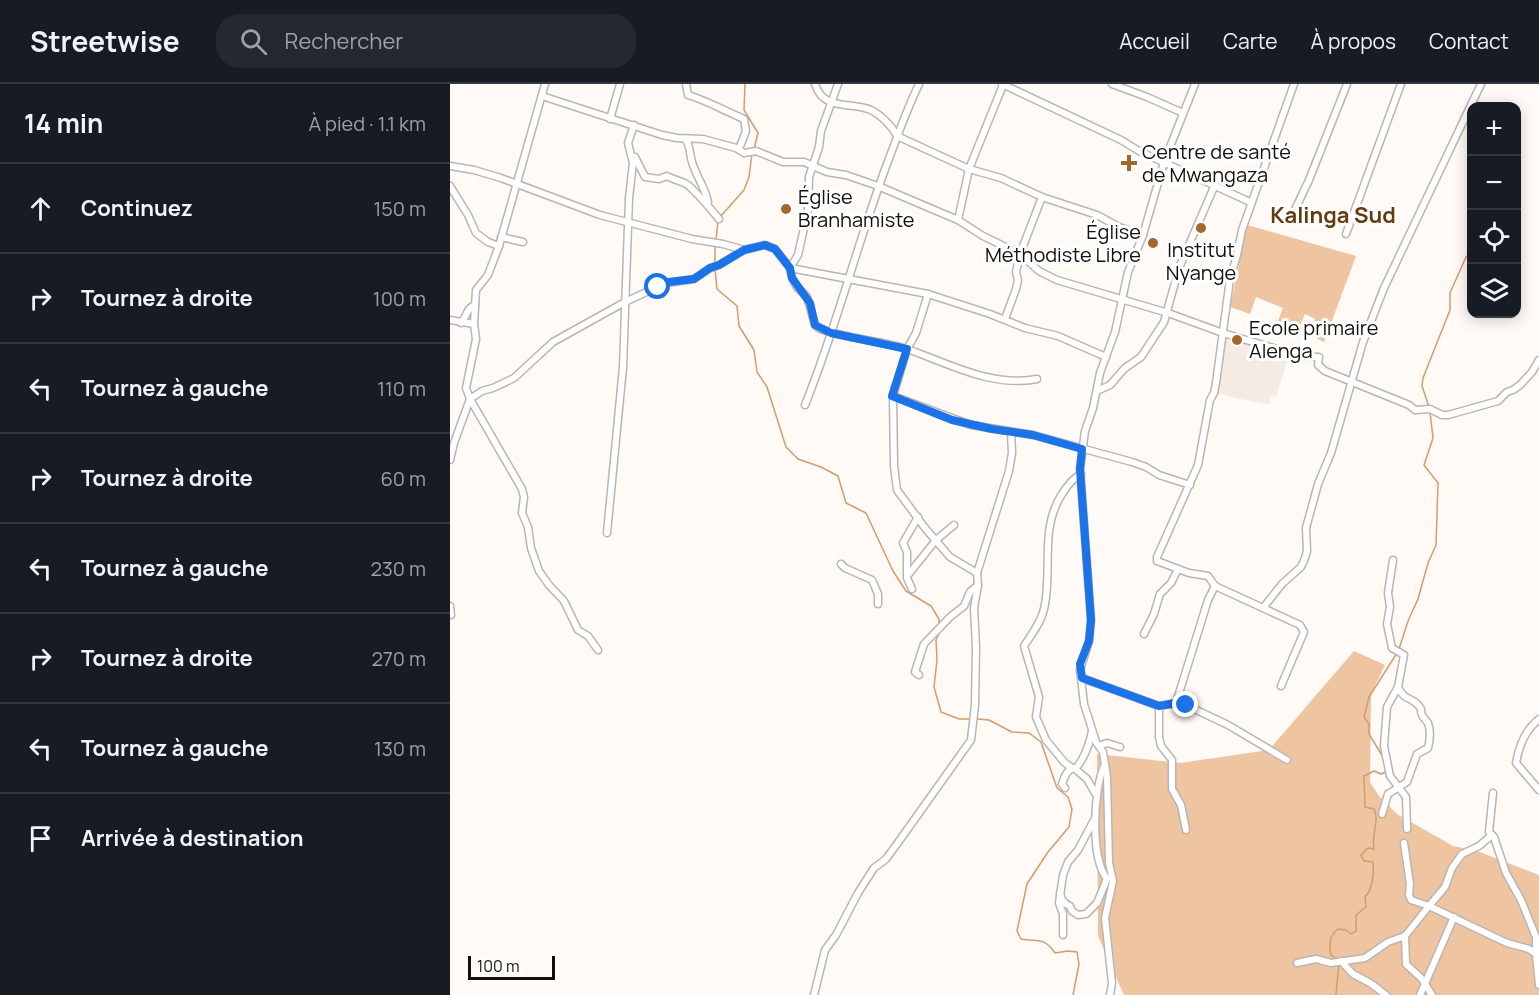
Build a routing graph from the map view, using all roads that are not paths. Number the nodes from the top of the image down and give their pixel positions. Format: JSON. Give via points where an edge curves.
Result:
{"nodes":[{"id":1,"x":545,"y":84,"type":"edge"},
{"id":2,"x":620,"y":84,"type":"edge"},
{"id":3,"x":686,"y":84,"type":"edge"},
{"id":4,"x":815,"y":84,"type":"edge"},
{"id":5,"x":838,"y":84,"type":"edge"},
{"id":6,"x":919,"y":84,"type":"edge"},
{"id":7,"x":1003,"y":84,"type":"edge"},
{"id":8,"x":1112,"y":84,"type":"edge"},
{"id":9,"x":1195,"y":84,"type":"edge"},
{"id":10,"x":1294,"y":84,"type":"edge"},
{"id":11,"x":1347,"y":84,"type":"edge"},
{"id":12,"x":1401,"y":84,"type":"edge"},
{"id":13,"x":1481,"y":84,"type":"edge"},
{"id":14,"x":542,"y":96,"type":"junction"},
{"id":15,"x":832,"y":103,"type":"junction"},
{"id":16,"x":1183,"y":113,"type":"junction"},
{"id":17,"x":610,"y":119,"type":"junction"},
{"id":18,"x":634,"y":125,"type":"junction"},
{"id":19,"x":897,"y":136,"type":"junction"},
{"id":20,"x":685,"y":139,"type":"junction"},
{"id":21,"x":628,"y":144,"type":"junction"},
{"id":22,"x":739,"y":149,"type":"junction"},
{"id":23,"x":1164,"y":162,"type":"junction"},
{"id":24,"x":450,"y":166,"type":"edge"},
{"id":25,"x":813,"y":166,"type":"junction"},
{"id":26,"x":969,"y":169,"type":"junction"},
{"id":27,"x":517,"y":184,"type":"junction"},
{"id":28,"x":450,"y":186,"type":"edge"},
{"id":29,"x":878,"y":186,"type":"junction"},
{"id":30,"x":1214,"y":187,"type":"junction"},
{"id":31,"x":1042,"y":197,"type":"junction"},
{"id":32,"x":1250,"y":202,"type":"junction"},
{"id":33,"x":709,"y":207,"type":"junction"},
{"id":34,"x":1291,"y":218,"type":"dead end"},
{"id":35,"x":719,"y":219,"type":"dead end"},
{"id":36,"x":958,"y":220,"type":"junction"},
{"id":37,"x":628,"y":221,"type":"junction"},
{"id":38,"x":1346,"y":234,"type":"dead end"},
{"id":39,"x":1143,"y":235,"type":"junction"},
{"id":40,"x":501,"y":237,"type":"junction"},
{"id":41,"x":523,"y":242,"type":"dead end"},
{"id":42,"x":499,"y":246,"type":"junction"},
{"id":43,"x":744,"y":250,"type":"junction"},
{"id":44,"x":1020,"y":254,"type":"junction"},
{"id":45,"x":790,"y":268,"type":"junction"},
{"id":46,"x":849,"y":279,"type":"junction"},
{"id":47,"x":928,"y":294,"type":"junction"},
{"id":48,"x":1122,"y":298,"type":"junction"},
{"id":49,"x":625,"y":302,"type":"junction"},
{"id":50,"x":475,"y":305,"type":"junction"},
{"id":51,"x":1168,"y":313,"type":"junction"},
{"id":52,"x":450,"y":320,"type":"edge"},
{"id":53,"x":1005,"y":320,"type":"junction"},
{"id":54,"x":461,"y":323,"type":"junction"},
{"id":55,"x":474,"y":324,"type":"junction"},
{"id":56,"x":831,"y":333,"type":"junction"},
{"id":57,"x":1223,"y":333,"type":"junction"},
{"id":58,"x":907,"y":349,"type":"junction"},
{"id":59,"x":1106,"y":357,"type":"junction"},
{"id":60,"x":1539,"y":360,"type":"edge"},
{"id":61,"x":1037,"y":379,"type":"dead end"},
{"id":62,"x":1352,"y":382,"type":"junction"},
{"id":63,"x":1097,"y":391,"type":"junction"},
{"id":64,"x":892,"y":396,"type":"junction"},
{"id":65,"x":470,"y":399,"type":"junction"},
{"id":66,"x":805,"y":405,"type":"dead end"},
{"id":67,"x":1011,"y":432,"type":"junction"},
{"id":68,"x":1082,"y":449,"type":"junction"},
{"id":69,"x":450,"y":460,"type":"edge"},
{"id":70,"x":1081,"y":474,"type":"junction"},
{"id":71,"x":1190,"y":485,"type":"junction"},
{"id":72,"x":918,"y":517,"type":"junction"},
{"id":73,"x":954,"y":525,"type":"dead end"},
{"id":74,"x":607,"y":533,"type":"dead end"},
{"id":75,"x":936,"y":540,"type":"junction"},
{"id":76,"x":1393,"y":560,"type":"dead end"},
{"id":77,"x":841,"y":564,"type":"dead end"},
{"id":78,"x":1178,"y":569,"type":"junction"},
{"id":79,"x":977,"y":573,"type":"junction"},
{"id":80,"x":908,"y":575,"type":"junction"},
{"id":81,"x":978,"y":585,"type":"junction"},
{"id":82,"x":1215,"y":586,"type":"junction"},
{"id":83,"x":912,"y":589,"type":"dead end"},
{"id":84,"x":878,"y":604,"type":"dead end"},
{"id":85,"x":450,"y":606,"type":"edge"},
{"id":86,"x":1263,"y":608,"type":"junction"},
{"id":87,"x":451,"y":615,"type":"edge"},
{"id":88,"x":1144,"y":634,"type":"dead end"},
{"id":89,"x":598,"y":650,"type":"dead end"},
{"id":90,"x":919,"y":675,"type":"dead end"},
{"id":91,"x":1082,"y":678,"type":"junction"},
{"id":92,"x":1281,"y":686,"type":"dead end"},
{"id":93,"x":1398,"y":687,"type":"junction"},
{"id":94,"x":1176,"y":703,"type":"junction"},
{"id":95,"x":1159,"y":706,"type":"junction"},
{"id":96,"x":1539,"y":718,"type":"edge"},
{"id":97,"x":1092,"y":731,"type":"junction"},
{"id":98,"x":1099,"y":746,"type":"junction"},
{"id":99,"x":1120,"y":747,"type":"dead end"},
{"id":100,"x":1287,"y":760,"type":"dead end"},
{"id":101,"x":1105,"y":764,"type":"junction"},
{"id":102,"x":1074,"y":768,"type":"junction"},
{"id":103,"x":1399,"y":788,"type":"junction"},
{"id":104,"x":1065,"y":789,"type":"dead end"},
{"id":105,"x":1539,"y":790,"type":"edge"},
{"id":106,"x":1493,"y":793,"type":"dead end"},
{"id":107,"x":1097,"y":796,"type":"junction"},
{"id":108,"x":1382,"y":814,"type":"dead end"},
{"id":109,"x":1096,"y":817,"type":"junction"},
{"id":110,"x":1186,"y":830,"type":"dead end"},
{"id":111,"x":1407,"y":830,"type":"dead end"},
{"id":112,"x":1492,"y":835,"type":"junction"},
{"id":113,"x":1404,"y":843,"type":"dead end"},
{"id":114,"x":1109,"y":863,"type":"junction"},
{"id":115,"x":1107,"y":879,"type":"junction"},
{"id":116,"x":1060,"y":893,"type":"junction"},
{"id":117,"x":1429,"y":906,"type":"junction"},
{"id":118,"x":1106,"y":907,"type":"junction"},
{"id":119,"x":1454,"y":917,"type":"junction"},
{"id":120,"x":1063,"y":935,"type":"dead end"},
{"id":121,"x":1405,"y":936,"type":"junction"},
{"id":122,"x":1536,"y":954,"type":"junction"},
{"id":123,"x":1341,"y":961,"type":"junction"},
{"id":124,"x":1297,"y":963,"type":"dead end"},
{"id":125,"x":1425,"y":985,"type":"junction"},
{"id":126,"x":1539,"y":985,"type":"edge"},
{"id":127,"x":814,"y":995,"type":"edge"},
{"id":128,"x":1110,"y":995,"type":"edge"},
{"id":129,"x":1386,"y":995,"type":"edge"},
{"id":130,"x":1420,"y":995,"type":"edge"},
{"id":131,"x":1432,"y":995,"type":"edge"}],
"edges":[{"from":1,"to":14,"type":"street"},
{"from":2,"to":17,"type":"street"},
{"from":3,"to":22,"type":"street","via":[[688,95],[744,119],[746,131]]},
{"from":4,"to":15,"type":"street","via":[[818,92]]},
{"from":5,"to":15,"type":"street"},
{"from":6,"to":19,"type":"street"},
{"from":7,"to":23,"type":"street"},
{"from":7,"to":26,"type":"street"},
{"from":8,"to":16,"type":"street"},
{"from":9,"to":16,"type":"street"},
{"from":10,"to":32,"type":"street"},
{"from":11,"to":34,"type":"street"},
{"from":12,"to":38,"type":"street"},
{"from":13,"to":62,"type":"street","via":[[1384,288]]},
{"from":14,"to":17,"type":"street"},
{"from":14,"to":27,"type":"street"},
{"from":15,"to":19,"type":"street","via":[[870,110],[893,127]]},
{"from":15,"to":25,"type":"street"},
{"from":16,"to":23,"type":"street"},
{"from":17,"to":18,"type":"street"},
{"from":18,"to":20,"type":"street"},
{"from":18,"to":21,"type":"street"},
{"from":19,"to":26,"type":"street"},
{"from":19,"to":29,"type":"street"},
{"from":20,"to":22,"type":"street","via":[[703,139]]},
{"from":20,"to":33,"type":"street"},
{"from":21,"to":33,"type":"street","via":[[645,177],[667,176],[688,184]]},
{"from":21,"to":37,"type":"street","via":[[633,163]]},
{"from":22,"to":25,"type":"street"},
{"from":23,"to":30,"type":"street"},
{"from":23,"to":39,"type":"street"},
{"from":24,"to":27,"type":"street"},
{"from":25,"to":29,"type":"street"},
{"from":25,"to":45,"type":"street","via":[[798,255]]},
{"from":26,"to":31,"type":"street","via":[[1001,178]]},
{"from":26,"to":36,"type":"street"},
{"from":27,"to":37,"type":"street","via":[[600,215]]},
{"from":27,"to":40,"type":"street"},
{"from":28,"to":42,"type":"street","via":[[476,233]]},
{"from":29,"to":36,"type":"street"},
{"from":29,"to":46,"type":"street"},
{"from":30,"to":32,"type":"street"},
{"from":30,"to":51,"type":"street","via":[[1179,268]]},
{"from":31,"to":39,"type":"street"},
{"from":31,"to":44,"type":"street"},
{"from":32,"to":57,"type":"street","via":[[1230,279]]},
{"from":33,"to":35,"type":"street"},
{"from":36,"to":44,"type":"street"},
{"from":37,"to":43,"type":"street"},
{"from":37,"to":49,"type":"street"},
{"from":39,"to":48,"type":"street"},
{"from":40,"to":41,"type":"street"},
{"from":40,"to":42,"type":"street"},
{"from":42,"to":50,"type":"street","via":[[488,275],[476,290]]},
{"from":43,"to":45,"type":"street","via":[[765,245],[775,249]]},
{"from":43,"to":49,"type":"street","via":[[694,279],[666,283]]},
{"from":44,"to":48,"type":"street","via":[[1046,276]]},
{"from":44,"to":53,"type":"street","via":[[1016,289]]},
{"from":45,"to":46,"type":"street"},
{"from":45,"to":56,"type":"street","via":[[792,278],[810,303],[815,325]]},
{"from":46,"to":47,"type":"street"},
{"from":46,"to":56,"type":"street"},
{"from":47,"to":53,"type":"street"},
{"from":47,"to":58,"type":"street"},
{"from":48,"to":51,"type":"street"},
{"from":48,"to":59,"type":"street"},
{"from":49,"to":65,"type":"street","via":[[554,342],[514,378]]},
{"from":49,"to":74,"type":"street","via":[[620,406]]},
{"from":50,"to":54,"type":"street"},
{"from":50,"to":55,"type":"street"},
{"from":51,"to":57,"type":"street"},
{"from":51,"to":63,"type":"street","via":[[1141,357],[1110,385]]},
{"from":52,"to":54,"type":"street"},
{"from":53,"to":59,"type":"street","via":[[1058,336]]},
{"from":54,"to":55,"type":"street"},
{"from":55,"to":65,"type":"street","via":[[476,339],[466,388]]},
{"from":56,"to":58,"type":"street"},
{"from":56,"to":66,"type":"street"},
{"from":57,"to":62,"type":"street","via":[[1300,356],[1319,357],[1318,365],[1325,371]]},
{"from":57,"to":71,"type":"street","via":[[1214,393]]},
{"from":58,"to":61,"type":"street","via":[[996,379]]},
{"from":58,"to":64,"type":"street"},
{"from":59,"to":63,"type":"street"},
{"from":60,"to":62,"type":"street","via":[[1520,385],[1498,401],[1448,415],[1430,409],[1415,410]]},
{"from":62,"to":86,"type":"street","via":[[1306,528],[1305,558]]},
{"from":63,"to":68,"type":"street"},
{"from":64,"to":67,"type":"street","via":[[952,420]]},
{"from":64,"to":72,"type":"street","via":[[897,490]]},
{"from":65,"to":69,"type":"street"},
{"from":65,"to":89,"type":"street","via":[[523,491],[522,513],[539,571],[564,601],[578,630]]},
{"from":67,"to":68,"type":"street"},
{"from":67,"to":79,"type":"street","via":[[1009,471]]},
{"from":68,"to":70,"type":"street"},
{"from":68,"to":71,"type":"street","via":[[1142,465],[1160,476]]},
{"from":70,"to":91,"type":"street","via":[[1091,620],[1089,641],[1080,664]]},
{"from":70,"to":102,"type":"street","via":[[1069,484],[1054,509],[1047,537],[1044,610],[1024,646],[1039,697],[1036,717],[1046,740]]},
{"from":71,"to":78,"type":"street","via":[[1157,557],[1160,564]]},
{"from":72,"to":75,"type":"street"},
{"from":72,"to":80,"type":"street","via":[[903,543]]},
{"from":73,"to":75,"type":"street"},
{"from":75,"to":79,"type":"street","via":[[950,557]]},
{"from":75,"to":80,"type":"street"},
{"from":76,"to":93,"type":"street","via":[[1387,624],[1392,648],[1404,655]]},
{"from":77,"to":84,"type":"street","via":[[872,580]]},
{"from":78,"to":82,"type":"street","via":[[1208,576]]},
{"from":78,"to":88,"type":"street","via":[[1159,596]]},
{"from":79,"to":81,"type":"street"},
{"from":80,"to":83,"type":"street"},
{"from":81,"to":90,"type":"street","via":[[958,613],[924,644],[915,672]]},
{"from":81,"to":127,"type":"street","via":[[970,740],[908,830],[863,885],[825,951]]},
{"from":82,"to":86,"type":"street"},
{"from":82,"to":94,"type":"street"},
{"from":85,"to":87,"type":"street"},
{"from":86,"to":92,"type":"street","via":[[1300,625],[1304,632]]},
{"from":91,"to":95,"type":"street"},
{"from":91,"to":97,"type":"street"},
{"from":93,"to":103,"type":"street","via":[[1387,707],[1384,746],[1390,776]]},
{"from":93,"to":103,"type":"street","via":[[1421,710],[1430,740],[1428,748],[1417,754],[1407,782]]},
{"from":94,"to":95,"type":"street"},
{"from":94,"to":100,"type":"street","via":[[1228,725]]},
{"from":95,"to":110,"type":"street","via":[[1159,737],[1172,760],[1172,789],[1181,805]]},
{"from":96,"to":105,"type":"street","via":[[1524,736],[1516,763]]},
{"from":97,"to":98,"type":"street"},
{"from":97,"to":102,"type":"street","via":[[1081,762]]},
{"from":98,"to":99,"type":"street","via":[[1107,743]]},
{"from":98,"to":101,"type":"street"},
{"from":101,"to":107,"type":"street"},
{"from":101,"to":114,"type":"street"},
{"from":102,"to":104,"type":"street","via":[[1063,779]]},
{"from":102,"to":107,"type":"street","via":[[1087,779]]},
{"from":103,"to":108,"type":"street","via":[[1388,794]]},
{"from":103,"to":111,"type":"street","via":[[1406,797]]},
{"from":106,"to":112,"type":"street","via":[[1489,832]]},
{"from":107,"to":109,"type":"street"},
{"from":109,"to":115,"type":"street","via":[[1096,846]]},
{"from":109,"to":116,"type":"street","via":[[1068,862]]},
{"from":112,"to":117,"type":"street","via":[[1462,854],[1445,887]]},
{"from":112,"to":122,"type":"street","via":[[1536,937]]},
{"from":113,"to":117,"type":"street","via":[[1408,895],[1411,900]]},
{"from":114,"to":115,"type":"street"},
{"from":114,"to":118,"type":"street","via":[[1112,889]]},
{"from":115,"to":116,"type":"street","via":[[1097,903],[1086,914],[1078,915]]},
{"from":115,"to":118,"type":"street"},
{"from":116,"to":120,"type":"street"},
{"from":117,"to":119,"type":"street"},
{"from":117,"to":121,"type":"street"},
{"from":118,"to":128,"type":"street"},
{"from":119,"to":122,"type":"street"},
{"from":119,"to":125,"type":"street"},
{"from":121,"to":123,"type":"street","via":[[1365,958]]},
{"from":121,"to":125,"type":"street","via":[[1406,964]]},
{"from":122,"to":126,"type":"street"},
{"from":123,"to":124,"type":"street","via":[[1316,959]]},
{"from":123,"to":129,"type":"street","via":[[1353,974]]},
{"from":125,"to":130,"type":"street"},
{"from":125,"to":131,"type":"street"}]}
